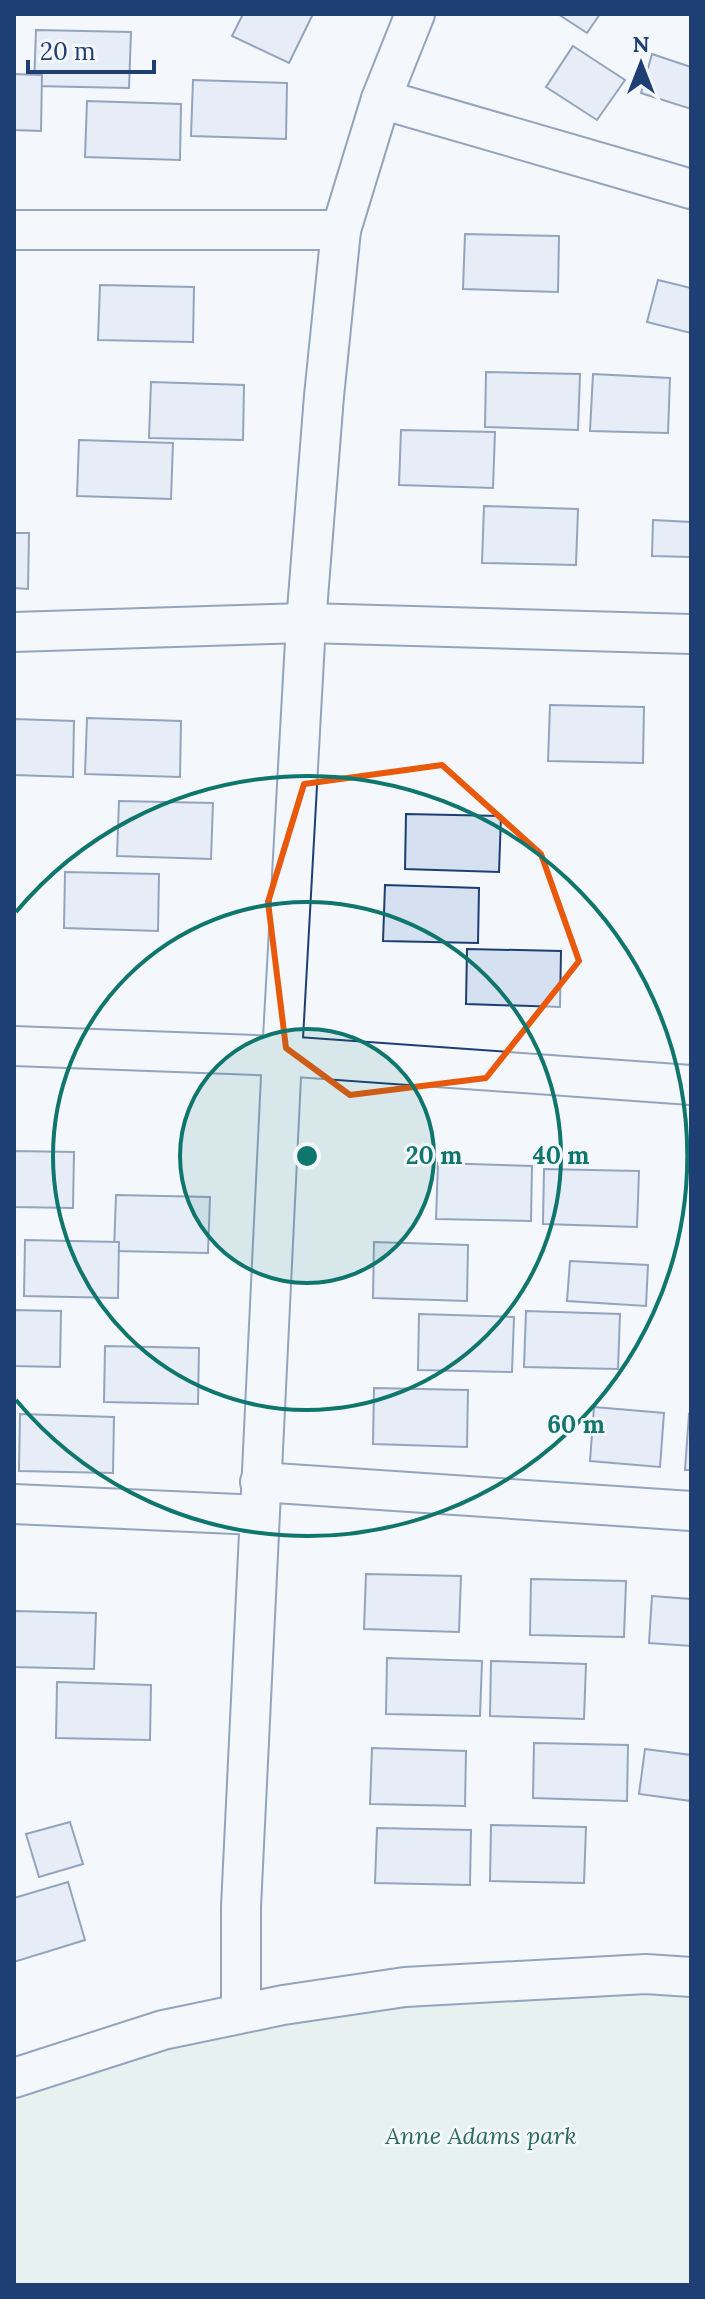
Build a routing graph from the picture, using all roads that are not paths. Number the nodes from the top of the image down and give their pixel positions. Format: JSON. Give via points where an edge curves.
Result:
{"nodes":[{"id":1,"x":415,"y":14,"type":"edge"},
{"id":2,"x":381,"y":99,"type":"junction"},
{"id":3,"x":691,"y":189,"type":"edge"},
{"id":4,"x":14,"y":230,"type":"edge"},
{"id":5,"x":341,"y":230,"type":"junction"},
{"id":6,"x":306,"y":623,"type":"junction"},
{"id":7,"x":14,"y":632,"type":"edge"},
{"id":8,"x":691,"y":634,"type":"edge"},
{"id":9,"x":14,"y":1046,"type":"edge"},
{"id":10,"x":282,"y":1056,"type":"junction"},
{"id":11,"x":691,"y":1085,"type":"edge"},
{"id":12,"x":260,"y":1499,"type":"junction"},
{"id":13,"x":14,"y":1504,"type":"edge"},
{"id":14,"x":691,"y":1511,"type":"edge"},
{"id":15,"x":691,"y":1977,"type":"edge"},
{"id":16,"x":241,"y":2013,"type":"junction"},
{"id":17,"x":14,"y":2078,"type":"edge"}],
"edges":[{"from":1,"to":2,"type":"street"},
{"from":2,"to":3,"type":"street"},
{"from":2,"to":5,"type":"street"},
{"from":4,"to":5,"type":"street"},
{"from":5,"to":6,"type":"street"},
{"from":6,"to":7,"type":"street"},
{"from":6,"to":8,"type":"street"},
{"from":6,"to":10,"type":"street"},
{"from":9,"to":10,"type":"street"},
{"from":10,"to":11,"type":"street"},
{"from":10,"to":12,"type":"street"},
{"from":12,"to":13,"type":"street"},
{"from":12,"to":14,"type":"street"},
{"from":12,"to":16,"type":"street"},
{"from":15,"to":16,"type":"street","via":[[646,1974],[405,1987]]},
{"from":16,"to":17,"type":"street","via":[[163,2030]]}]}
